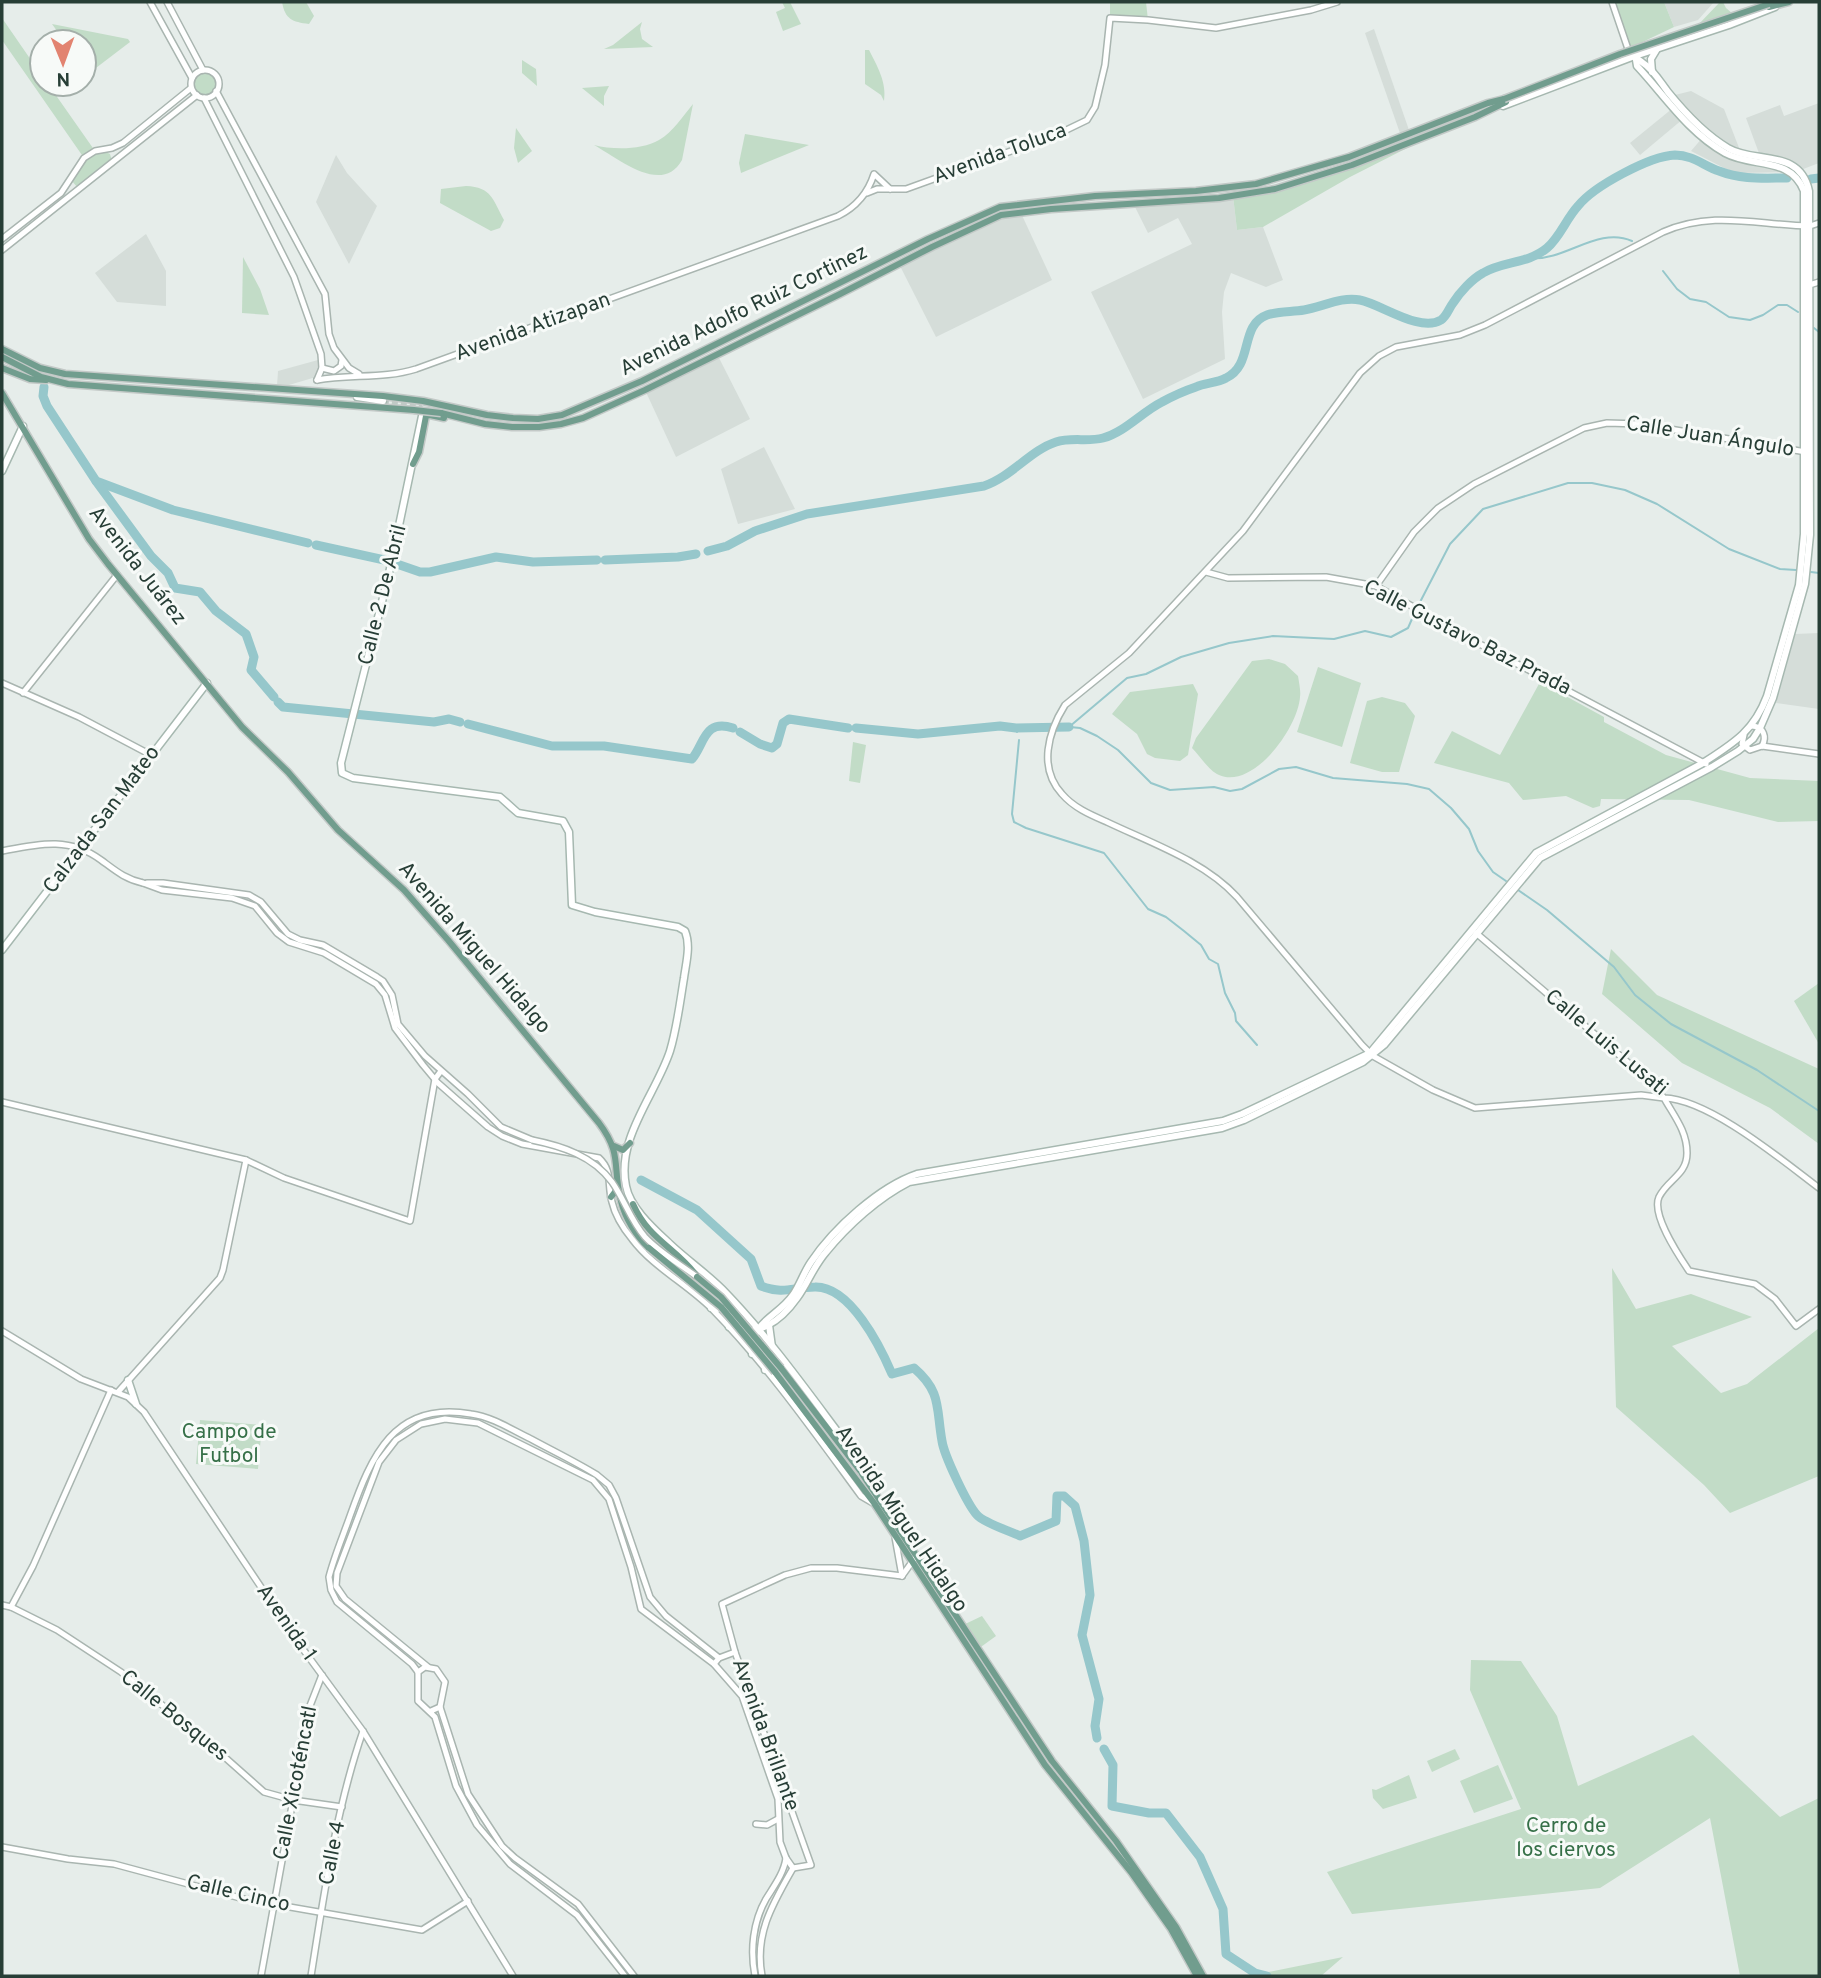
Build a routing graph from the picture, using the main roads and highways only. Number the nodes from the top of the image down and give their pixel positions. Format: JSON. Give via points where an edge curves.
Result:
{"nodes":[{"id":1,"x":1769,"y":3,"type":"edge"},
{"id":2,"x":1786,"y":3,"type":"edge"},
{"id":3,"x":1709,"y":22,"type":"junction"},
{"id":4,"x":1658,"y":48,"type":"junction"},
{"id":5,"x":1628,"y":49,"type":"junction"},
{"id":6,"x":1636,"y":60,"type":"junction"},
{"id":7,"x":1653,"y":74,"type":"junction"},
{"id":8,"x":1550,"y":78,"type":"junction"},
{"id":9,"x":1553,"y":87,"type":"junction"},
{"id":10,"x":1505,"y":100,"type":"junction"},
{"id":11,"x":1488,"y":103,"type":"junction"},
{"id":12,"x":1494,"y":109,"type":"junction"},
{"id":13,"x":1273,"y":180,"type":"junction"},
{"id":14,"x":1275,"y":189,"type":"junction"},
{"id":15,"x":967,"y":220,"type":"junction"},
{"id":16,"x":1807,"y":226,"type":"junction"},
{"id":17,"x":971,"y":228,"type":"junction"},
{"id":18,"x":714,"y":347,"type":"junction"},
{"id":19,"x":2,"y":351,"type":"edge"},
{"id":20,"x":717,"y":354,"type":"junction"},
{"id":21,"x":2,"y":368,"type":"edge"},
{"id":22,"x":50,"y":380,"type":"junction"},
{"id":23,"x":642,"y":381,"type":"junction"},
{"id":24,"x":645,"y":390,"type":"junction"},
{"id":25,"x":335,"y":392,"type":"junction"},
{"id":26,"x":2,"y":393,"type":"edge"},
{"id":27,"x":383,"y":401,"type":"tunnel mouth"},
{"id":28,"x":422,"y":416,"type":"dead end"},
{"id":29,"x":485,"y":424,"type":"junction"},
{"id":30,"x":23,"y":426,"type":"junction"},
{"id":31,"x":1806,"y":452,"type":"junction"},
{"id":32,"x":413,"y":464,"type":"junction"},
{"id":33,"x":2,"y":471,"type":"edge"},
{"id":34,"x":207,"y":683,"type":"junction"},
{"id":35,"x":202,"y":690,"type":"junction"},
{"id":36,"x":213,"y":690,"type":"junction"},
{"id":37,"x":1474,"y":930,"type":"junction"},
{"id":38,"x":2,"y":950,"type":"edge"},
{"id":39,"x":630,"y":1143,"type":"junction"},
{"id":40,"x":614,"y":1146,"type":"junction"},
{"id":41,"x":610,"y":1174,"type":"road end"},
{"id":42,"x":618,"y":1186,"type":"junction"},
{"id":43,"x":611,"y":1199,"type":"road end"},
{"id":44,"x":633,"y":1204,"type":"junction"},
{"id":45,"x":630,"y":1236,"type":"road end"},
{"id":46,"x":640,"y":1239,"type":"junction"},
{"id":47,"x":801,"y":1287,"type":"junction"},
{"id":48,"x":726,"y":1292,"type":"junction"},
{"id":49,"x":711,"y":1308,"type":"road end"},
{"id":50,"x":769,"y":1325,"type":"junction"},
{"id":51,"x":729,"y":1327,"type":"road end"},
{"id":52,"x":757,"y":1330,"type":"junction"},
{"id":53,"x":772,"y":1349,"type":"junction"},
{"id":54,"x":752,"y":1354,"type":"road end"},
{"id":55,"x":781,"y":1359,"type":"junction"},
{"id":56,"x":765,"y":1370,"type":"road end"},
{"id":57,"x":778,"y":1370,"type":"junction"},
{"id":58,"x":128,"y":1380,"type":"road end"},
{"id":59,"x":136,"y":1404,"type":"road end"},
{"id":60,"x":861,"y":1472,"type":"junction"},
{"id":61,"x":1114,"y":1844,"type":"junction"},
{"id":62,"x":1196,"y":1976,"type":"edge"},
{"id":63,"x":1203,"y":1976,"type":"edge"}],
"edges":[{"from":1,"to":2,"type":"main road","name":"Avenida Adolfo Ruiz Cortinez"},
{"from":1,"to":3,"type":"main road","name":"Avenida Adolfo Ruiz Cortinez"},
{"from":1,"to":10,"type":"main road","name":"Avenida Adolfo Ruiz Cortinez","bridge":true,"via":[[1620,54]]},
{"from":2,"to":4,"type":"main road","name":"Avenida Adolfo Ruiz Cortinez"},
{"from":3,"to":5,"type":"main road","name":"Avenida Adolfo Ruiz Cortinez"},
{"from":3,"to":6,"type":"main road","via":[[1641,49]]},
{"from":4,"to":6,"type":"main road","name":"Avenida Adolfo Ruiz Cortinez"},
{"from":4,"to":7,"type":"main road","via":[[1651,58]]},
{"from":5,"to":6,"type":"main road"},
{"from":5,"to":8,"type":"main road","name":"Avenida Adolfo Ruiz Cortinez"},
{"from":6,"to":7,"type":"main road"},
{"from":6,"to":9,"type":"main road","name":"Avenida Adolfo Ruiz Cortinez"},
{"from":6,"to":16,"type":"main road","via":[[1686,123],[1717,147],[1744,160],[1777,165],[1793,175],[1804,191]]},
{"from":7,"to":16,"type":"main road","via":[[1692,120],[1728,148],[1779,159],[1800,172],[1809,191]]},
{"from":8,"to":9,"type":"main road"},
{"from":8,"to":11,"type":"main road","name":"Avenida Adolfo Ruiz Cortinez"},
{"from":9,"to":12,"type":"main road","name":"Avenida Adolfo Ruiz Cortinez"},
{"from":10,"to":11,"type":"main road","name":"Avenida Adolfo Ruiz Cortinez"},
{"from":10,"to":12,"type":"main road","name":"Avenida Adolfo Ruiz Cortinez"},
{"from":11,"to":13,"type":"main road","name":"Avenida Adolfo Ruiz Cortinez","via":[[1349,157]]},
{"from":12,"to":14,"type":"main road","name":"Avenida Adolfo Ruiz Cortinez","via":[[1352,165]]},
{"from":13,"to":14,"type":"main road"},
{"from":13,"to":15,"type":"main road","name":"Avenida Adolfo Ruiz Cortinez","via":[[1229,188],[1011,204]]},
{"from":14,"to":17,"type":"main road","name":"Avenida Adolfo Ruiz Cortinez","via":[[1220,198],[1020,211]]},
{"from":15,"to":17,"type":"main road"},
{"from":15,"to":18,"type":"main road","name":"Avenida Adolfo Ruiz Cortinez"},
{"from":16,"to":31,"type":"main road"},
{"from":17,"to":20,"type":"main road","name":"Avenida Adolfo Ruiz Cortinez"},
{"from":18,"to":20,"type":"main road"},
{"from":18,"to":23,"type":"main road","name":"Avenida Adolfo Ruiz Cortinez"},
{"from":19,"to":22,"type":"main road","name":"Avenida Adolfo Ruiz Cortinez"},
{"from":19,"to":25,"type":"main road","name":"Avenida Adolfo Ruiz Cortinez","via":[[65,374]]},
{"from":20,"to":24,"type":"main road","name":"Avenida Adolfo Ruiz Cortinez"},
{"from":21,"to":22,"type":"main road","via":[[30,379]]},
{"from":22,"to":29,"type":"main road","name":"Avenida Adolfo Ruiz Cortinez","bridge":true,"via":[[414,410]]},
{"from":23,"to":24,"type":"main road"},
{"from":23,"to":25,"type":"main road","name":"Avenida Adolfo Ruiz Cortinez","via":[[580,409],[538,419]]},
{"from":24,"to":29,"type":"main road","name":"Avenida Adolfo Ruiz Cortinez","via":[[561,424]]},
{"from":25,"to":27,"type":"main road"},
{"from":26,"to":30,"type":"main road","name":"Avenida Juárez"},
{"from":28,"to":32,"type":"main road","name":"Calle 2 De Abril"},
{"from":29,"to":32,"type":"main road","via":[[428,415]]},
{"from":30,"to":33,"type":"main road"},
{"from":30,"to":34,"type":"main road","name":"Avenida Juárez","via":[[89,539]]},
{"from":31,"to":37,"type":"main road","via":[[1801,572],[1761,714],[1744,735],[1703,763],[1536,853]]},
{"from":31,"to":37,"type":"main road","via":[[1810,535],[1805,584],[1760,729],[1745,747],[1712,767],[1540,858]]},
{"from":32,"to":39,"type":"main road","name":"Calle 2 De Abril","via":[[342,773],[500,797],[518,813],[563,821],[569,832],[572,905],[685,931],[688,947],[673,1039]]},
{"from":34,"to":35,"type":"main road","name":"Calzada San Mateo"},
{"from":34,"to":36,"type":"main road","name":"Avenida Miguel Hidalgo"},
{"from":35,"to":36,"type":"main road"},
{"from":35,"to":38,"type":"main road","name":"Calzada San Mateo"},
{"from":36,"to":40,"type":"main road","name":"Avenida Miguel Hidalgo","via":[[338,830],[404,890],[449,940]]},
{"from":37,"to":47,"type":"main road","via":[[1371,1054],[1223,1121],[904,1178],[834,1234],[810,1263]]},
{"from":39,"to":40,"type":"main road","via":[[623,1150]]},
{"from":39,"to":44,"type":"main road","via":[[624,1171]]},
{"from":40,"to":42,"type":"main road","name":"Avenida Miguel Hidalgo"},
{"from":41,"to":42,"type":"main road"},
{"from":42,"to":43,"type":"main road"},
{"from":42,"to":46,"type":"main road","name":"Avenida Miguel Hidalgo","via":[[625,1215]]},
{"from":44,"to":48,"type":"main road","via":[[661,1236]]},
{"from":44,"to":57,"type":"main road","name":"Avenida Miguel Hidalgo","bridge":true,"via":[[644,1225],[721,1297]]},
{"from":45,"to":46,"type":"main road"},
{"from":46,"to":57,"type":"main road","name":"Avenida Miguel Hidalgo","bridge":true,"via":[[645,1250],[721,1307]]},
{"from":47,"to":50,"type":"main road","via":[[794,1303]]},
{"from":47,"to":52,"type":"main road"},
{"from":48,"to":49,"type":"main road","via":[[724,1306]]},
{"from":48,"to":52,"type":"main road"},
{"from":50,"to":52,"type":"main road"},
{"from":50,"to":53,"type":"main road"},
{"from":51,"to":52,"type":"main road"},
{"from":52,"to":53,"type":"main road"},
{"from":52,"to":54,"type":"main road"},
{"from":53,"to":55,"type":"main road"},
{"from":55,"to":56,"type":"main road","via":[[770,1358]]},
{"from":55,"to":60,"type":"main road","via":[[859,1460]]},
{"from":57,"to":60,"type":"main road","name":"Avenida Miguel Hidalgo"},
{"from":57,"to":61,"type":"main road","name":"Avenida Miguel Hidalgo","via":[[874,1503],[1045,1765]]},
{"from":58,"to":59,"type":"main road"},
{"from":60,"to":61,"type":"main road","name":"Avenida Miguel Hidalgo","via":[[1052,1761]]},
{"from":61,"to":62,"type":"main road","via":[[1171,1929]]},
{"from":61,"to":63,"type":"main road","via":[[1176,1927]]}]}
